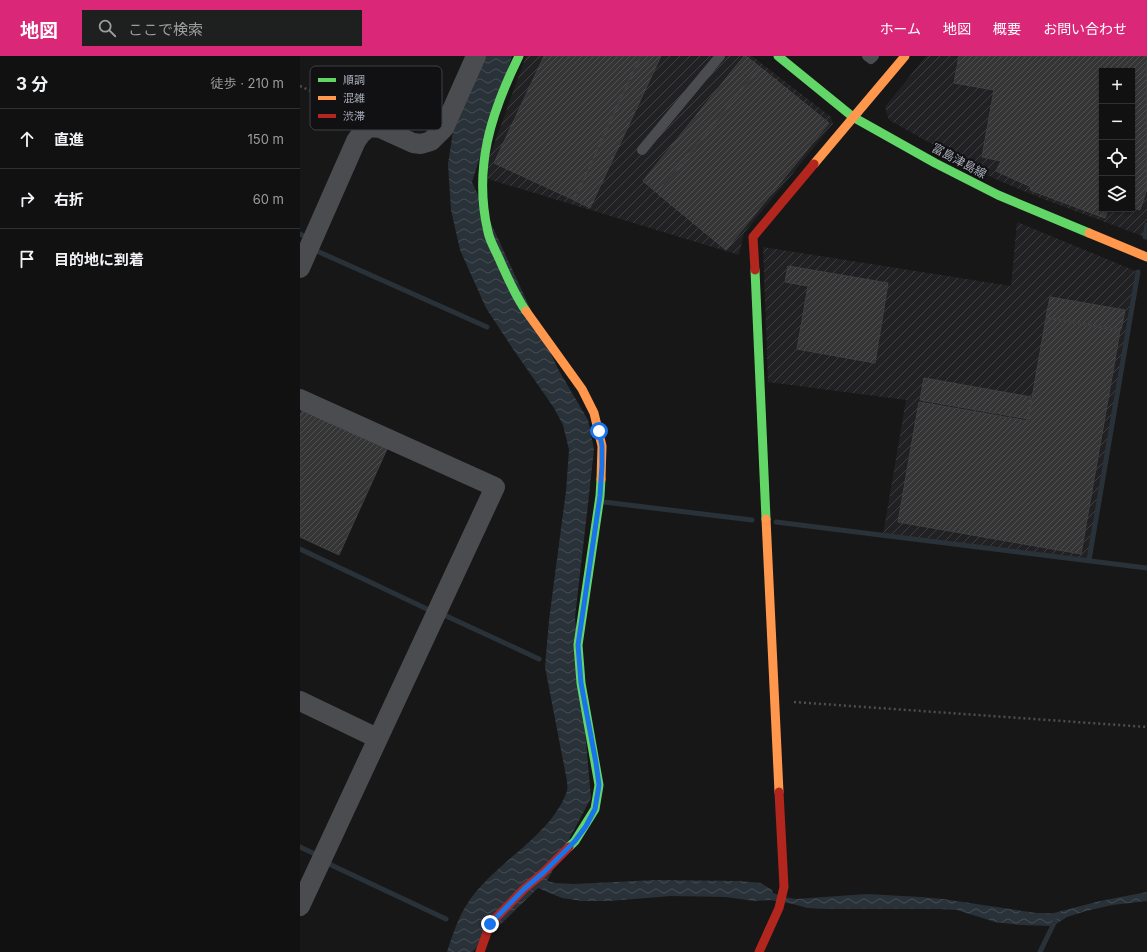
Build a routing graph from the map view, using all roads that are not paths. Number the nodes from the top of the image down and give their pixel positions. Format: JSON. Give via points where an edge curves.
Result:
{"nodes":[{"id":1,"x":476,"y":56,"type":"edge"},
{"id":2,"x":519,"y":56,"type":"edge"},
{"id":3,"x":720,"y":56,"type":"edge"},
{"id":4,"x":778,"y":56,"type":"edge"},
{"id":5,"x":867,"y":56,"type":"edge"},
{"id":6,"x":874,"y":56,"type":"edge"},
{"id":7,"x":905,"y":56,"type":"edge"},
{"id":8,"x":853,"y":118,"type":"junction"},
{"id":9,"x":366,"y":130,"type":"edge"},
{"id":10,"x":384,"y":130,"type":"edge"},
{"id":11,"x":442,"y":130,"type":"edge"},
{"id":12,"x":442,"y":130,"type":"edge"},
{"id":13,"x":642,"y":150,"type":"dead end"},
{"id":14,"x":1147,"y":257,"type":"edge"},
{"id":15,"x":300,"y":268,"type":"edge"},
{"id":16,"x":300,"y":399,"type":"edge"},
{"id":17,"x":300,"y":701,"type":"edge"},
{"id":18,"x":377,"y":738,"type":"junction"},
{"id":19,"x":300,"y":906,"type":"edge"},
{"id":20,"x":480,"y":952,"type":"edge"},
{"id":21,"x":759,"y":952,"type":"edge"}],
"edges":[{"from":1,"to":11,"type":"street"},
{"from":2,"to":20,"type":"street","via":[[490,126],[482,192],[488,233],[515,294],[582,389],[594,413],[602,446],[600,496],[578,645],[581,683],[599,785],[595,809],[586,826],[575,841],[490,924]]},
{"from":3,"to":13,"type":"lane"},
{"from":4,"to":8,"type":"street","name":"富島津島線"},
{"from":5,"to":6,"type":"lane","via":[[871,59]]},
{"from":7,"to":8,"type":"street"},
{"from":8,"to":14,"type":"street","name":"富島津島線","via":[[998,195]]},
{"from":8,"to":21,"type":"street","via":[[753,237],[784,888],[779,908]]},
{"from":9,"to":15,"type":"street","via":[[356,141]]},
{"from":10,"to":12,"type":"street","via":[[421,144],[431,141]]},
{"from":16,"to":18,"type":"street","via":[[495,487]]},
{"from":17,"to":18,"type":"street"},
{"from":18,"to":19,"type":"street"}]}
